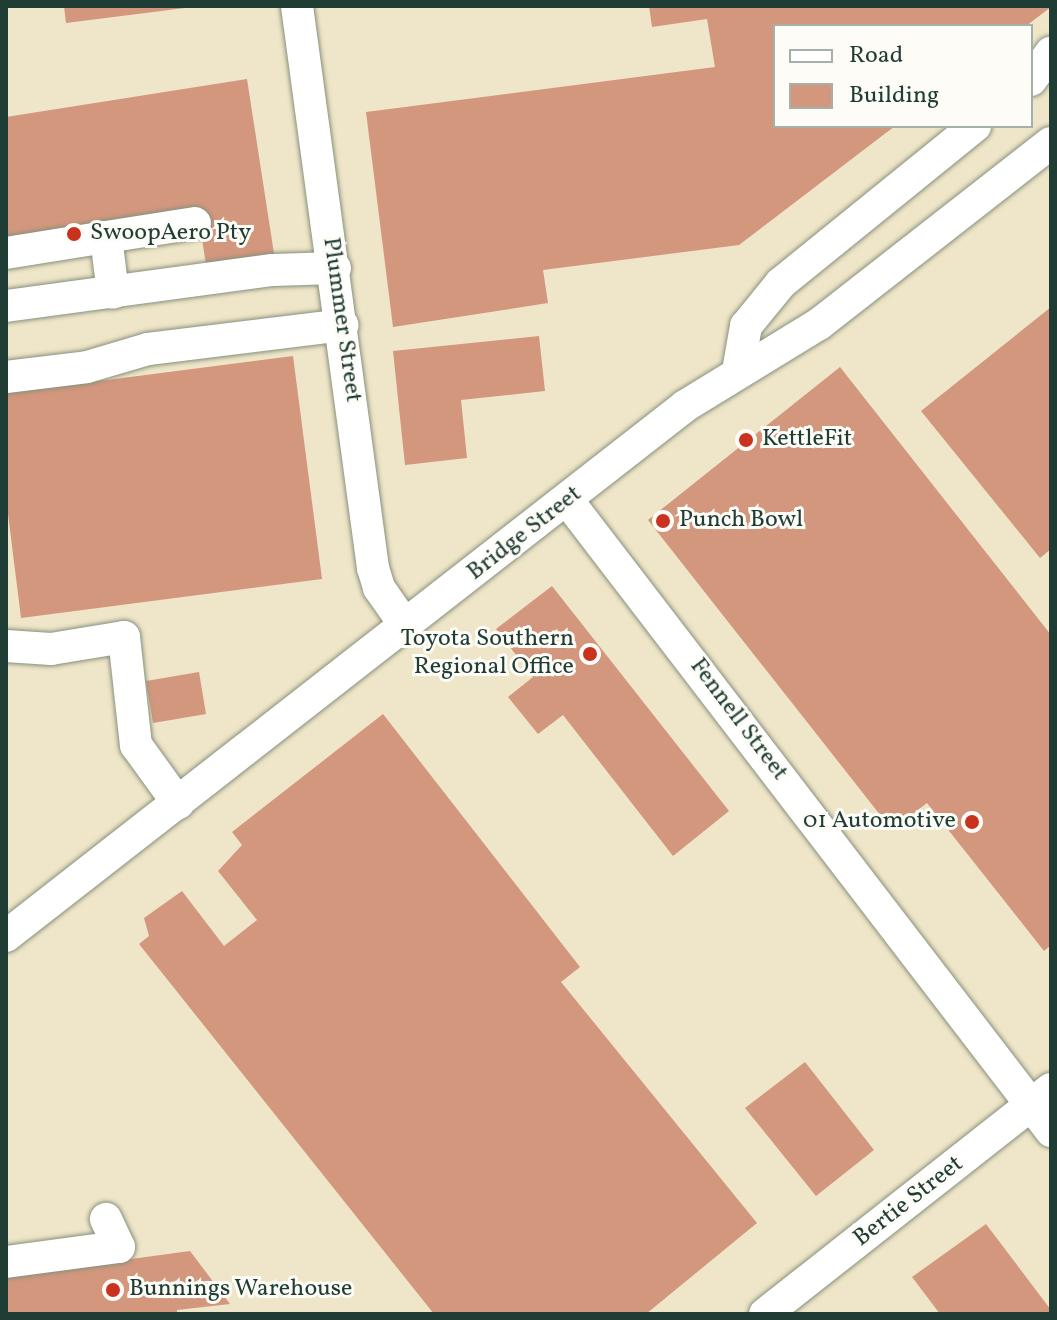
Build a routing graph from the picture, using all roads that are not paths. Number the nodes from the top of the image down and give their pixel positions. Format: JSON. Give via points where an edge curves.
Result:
{"nodes":[{"id":1,"x":297,"y":6,"type":"edge"},
{"id":2,"x":1051,"y":52,"type":"edge"},
{"id":3,"x":1033,"y":77,"type":"edge"},
{"id":4,"x":973,"y":128,"type":"edge"},
{"id":5,"x":1051,"y":143,"type":"edge"},
{"id":6,"x":195,"y":223,"type":"dead end"},
{"id":7,"x":106,"y":237,"type":"junction"},
{"id":8,"x":6,"y":253,"type":"edge"},
{"id":9,"x":335,"y":268,"type":"junction"},
{"id":10,"x":113,"y":293,"type":"junction"},
{"id":11,"x":6,"y":306,"type":"edge"},
{"id":12,"x":343,"y":325,"type":"junction"},
{"id":13,"x":738,"y":371,"type":"junction"},
{"id":14,"x":6,"y":377,"type":"edge"},
{"id":15,"x":568,"y":501,"type":"junction"},
{"id":16,"x":405,"y":625,"type":"junction"},
{"id":17,"x":6,"y":646,"type":"edge"},
{"id":18,"x":178,"y":803,"type":"junction"},
{"id":19,"x":6,"y":936,"type":"edge"},
{"id":20,"x":1041,"y":1097,"type":"edge"},
{"id":21,"x":1051,"y":1131,"type":"edge"},
{"id":22,"x":106,"y":1219,"type":"dead end"},
{"id":23,"x":22,"y":1254,"type":"edge"},
{"id":24,"x":765,"y":1314,"type":"edge"}],
"edges":[{"from":1,"to":9,"type":"street","name":"Plummer Street"},
{"from":2,"to":3,"type":"street"},
{"from":4,"to":13,"type":"street","via":[[781,283],[746,326]]},
{"from":5,"to":13,"type":"street","name":"Bridge Street","via":[[833,314]]},
{"from":6,"to":7,"type":"street"},
{"from":7,"to":8,"type":"street"},
{"from":7,"to":10,"type":"street"},
{"from":9,"to":10,"type":"street","via":[[273,270]]},
{"from":9,"to":12,"type":"street","name":"Plummer Street"},
{"from":10,"to":11,"type":"street"},
{"from":12,"to":14,"type":"street","via":[[148,349],[87,367]]},
{"from":12,"to":16,"type":"street","name":"Plummer Street","via":[[373,568],[379,588]]},
{"from":13,"to":15,"type":"street","name":"Bridge Street","via":[[685,406]]},
{"from":15,"to":16,"type":"street","name":"Bridge Street"},
{"from":15,"to":20,"type":"street","name":"Fennell Street"},
{"from":16,"to":18,"type":"street","name":"Bridge Street"},
{"from":17,"to":18,"type":"street","via":[[51,649],[124,637],[136,745]]},
{"from":18,"to":19,"type":"street","name":"Bridge Street"},
{"from":20,"to":21,"type":"street","name":"Fennell Street"},
{"from":20,"to":24,"type":"street","name":"Bertie Street"},
{"from":22,"to":23,"type":"street","via":[[119,1247]]}]}
